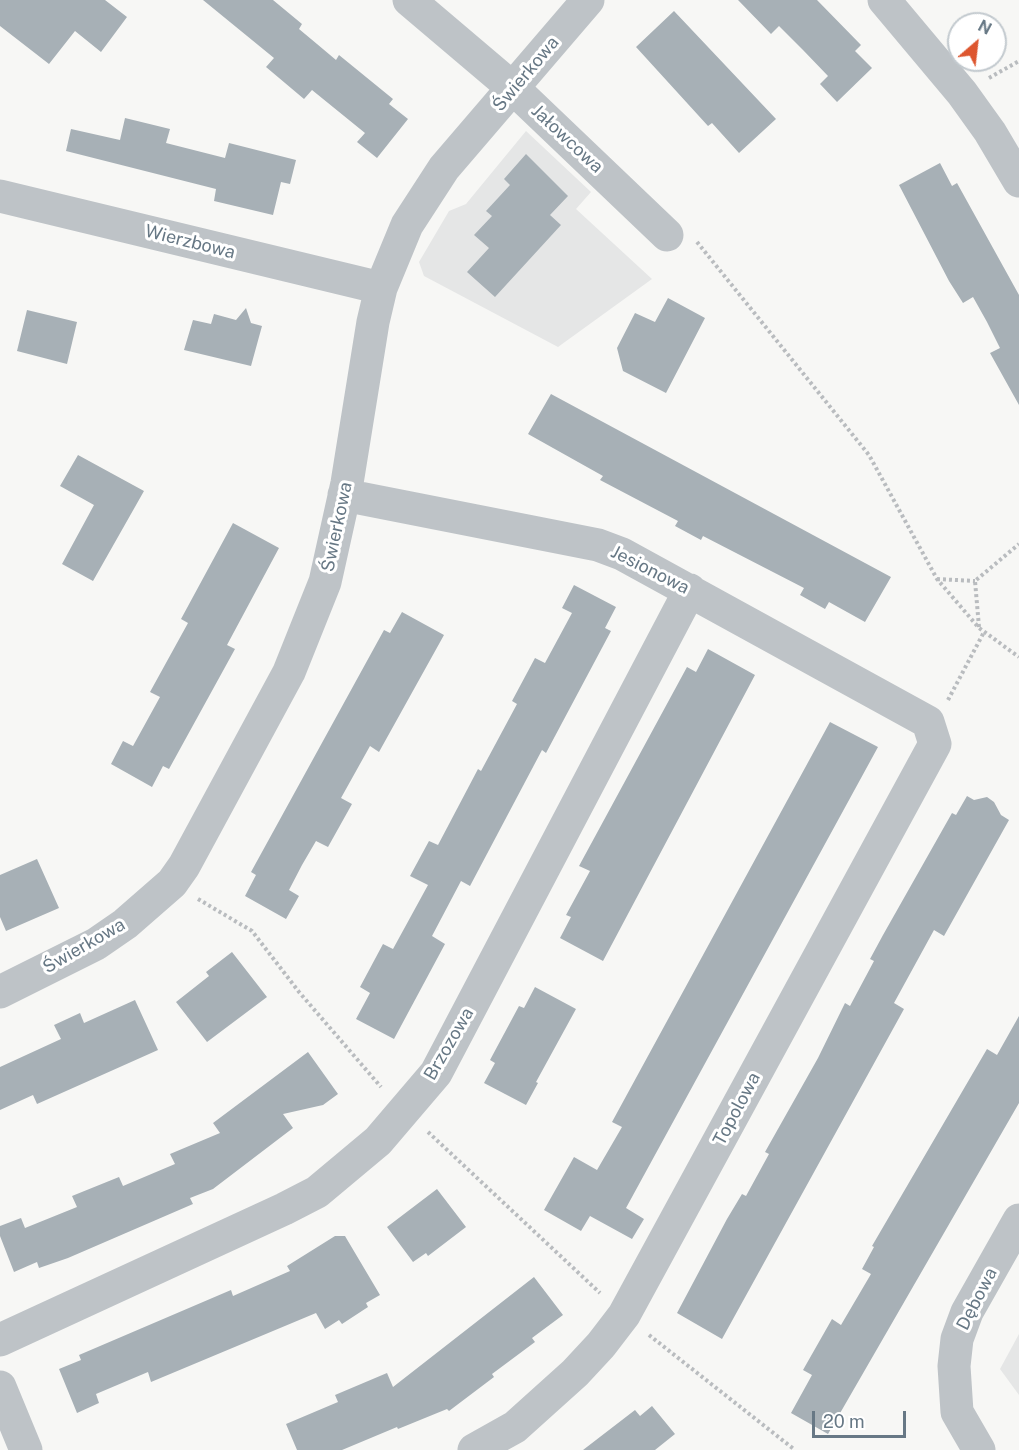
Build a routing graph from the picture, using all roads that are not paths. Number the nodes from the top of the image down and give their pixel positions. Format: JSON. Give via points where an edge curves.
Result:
{"nodes":[{"id":1,"x":409,"y":0,"type":"edge"},
{"id":2,"x":588,"y":0,"type":"edge"},
{"id":3,"x":884,"y":0,"type":"edge"},
{"id":4,"x":514,"y":89,"type":"junction"},
{"id":5,"x":1019,"y":181,"type":"edge"},
{"id":6,"x":0,"y":196,"type":"edge"},
{"id":7,"x":681,"y":237,"type":"road end"},
{"id":8,"x":381,"y":288,"type":"junction"},
{"id":9,"x":344,"y":495,"type":"junction"},
{"id":10,"x":690,"y":590,"type":"junction"},
{"id":11,"x":928,"y":723,"type":"joint"},
{"id":12,"x":0,"y":992,"type":"edge"},
{"id":13,"x":1019,"y":1220,"type":"edge"},
{"id":14,"x":0,"y":1340,"type":"edge"},
{"id":15,"x":0,"y":1387,"type":"edge"},
{"id":16,"x":26,"y":1450,"type":"edge"},
{"id":17,"x":474,"y":1450,"type":"edge"},
{"id":18,"x":979,"y":1450,"type":"edge"}],
"edges":[{"from":1,"to":4,"type":"street","name":"Jałowcowa"},
{"from":2,"to":4,"type":"street","name":"Świerkowa"},
{"from":3,"to":5,"type":"street","via":[[962,93]]},
{"from":4,"to":7,"type":"street","name":"Jałowcowa"},
{"from":4,"to":8,"type":"street","name":"Świerkowa","via":[[424,196],[406,225]]},
{"from":6,"to":8,"type":"street","name":"Wierzbowa"},
{"from":8,"to":9,"type":"street","name":"Świerkowa","via":[[366,354]]},
{"from":9,"to":10,"type":"street","name":"Jesionowa","via":[[598,545]]},
{"from":9,"to":12,"type":"street","name":"Świerkowa","via":[[326,582],[302,643],[184,866],[172,883],[96,944]]},
{"from":10,"to":11,"type":"street","name":"Jesionowa"},
{"from":10,"to":14,"type":"street","name":"Brzozowa","via":[[436,1073],[378,1141],[316,1192]]},
{"from":11,"to":17,"type":"street","name":"Topolowa","via":[[935,744],[624,1315],[575,1373],[515,1427]]},
{"from":13,"to":18,"type":"street","name":"Dębowa","via":[[967,1312],[957,1339],[957,1412]]},
{"from":15,"to":16,"type":"street"}]}
